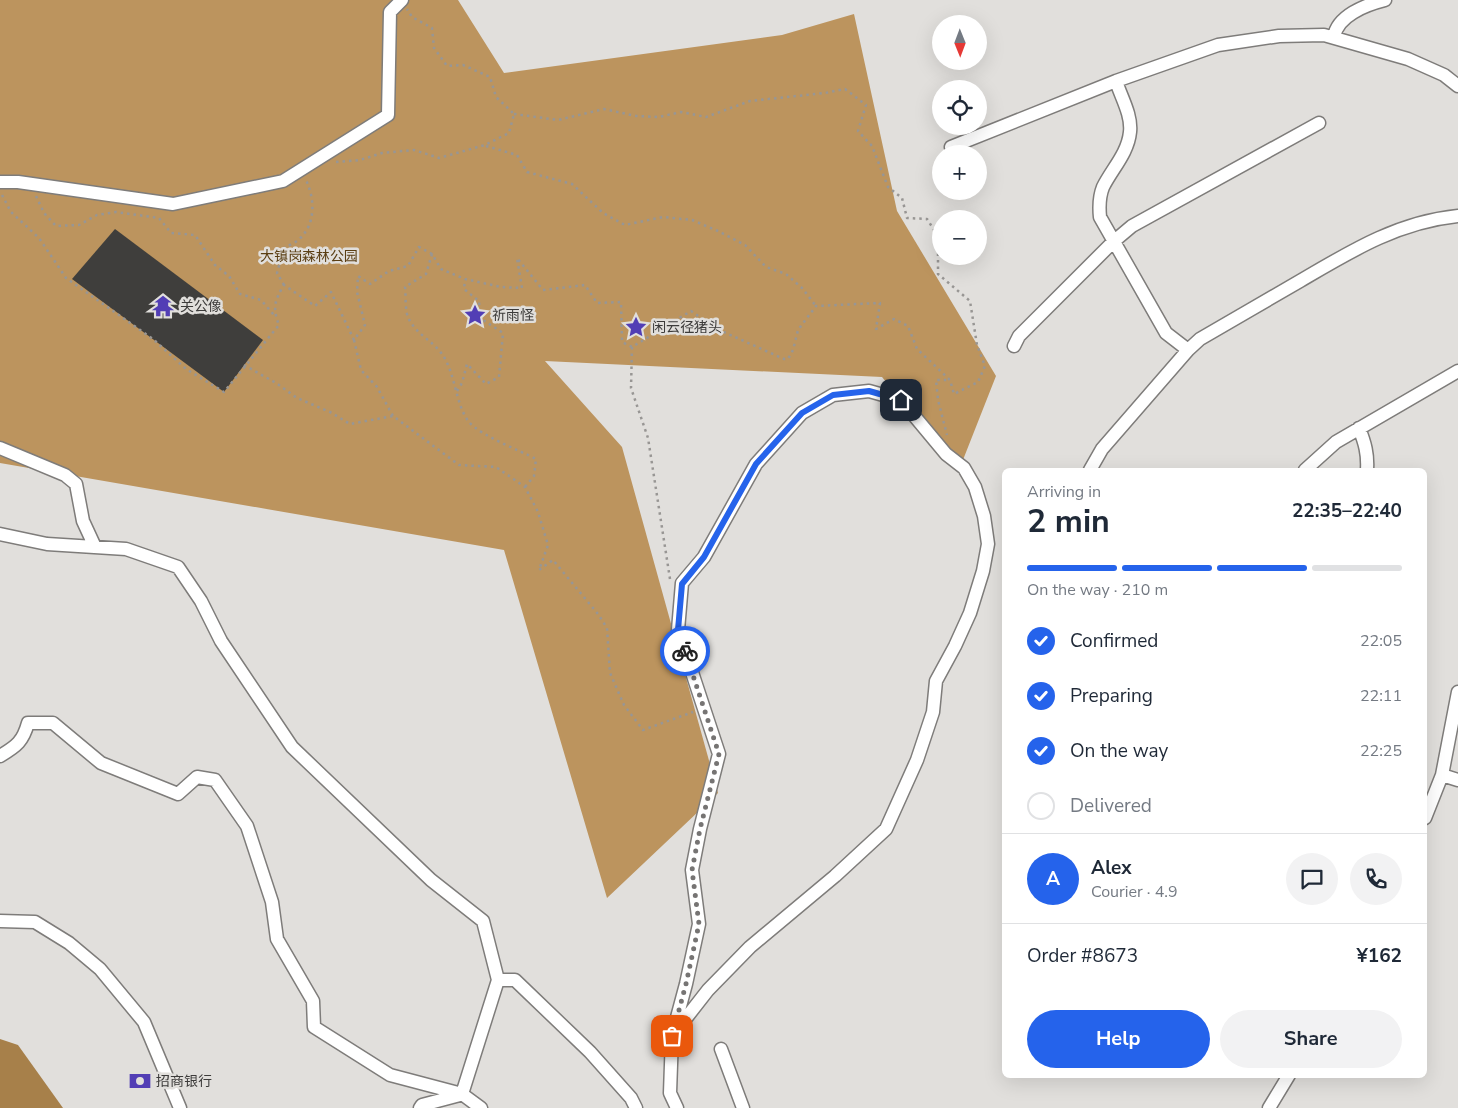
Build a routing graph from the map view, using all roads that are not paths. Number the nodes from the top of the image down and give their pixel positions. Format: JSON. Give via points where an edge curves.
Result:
{"nodes":[{"id":1,"x":1385,"y":0,"type":"edge"},
{"id":2,"x":404,"y":4,"type":"edge"},
{"id":3,"x":1334,"y":38,"type":"junction"},
{"id":4,"x":1116,"y":81,"type":"junction"},
{"id":5,"x":1458,"y":86,"type":"edge"},
{"id":6,"x":1319,"y":123,"type":"dead end"},
{"id":7,"x":956,"y":145,"type":"edge"},
{"id":8,"x":0,"y":182,"type":"edge"},
{"id":9,"x":1458,"y":216,"type":"edge"},
{"id":10,"x":1113,"y":242,"type":"junction"},
{"id":11,"x":1014,"y":346,"type":"dead end"},
{"id":12,"x":1188,"y":350,"type":"junction"},
{"id":13,"x":1458,"y":371,"type":"edge"},
{"id":14,"x":1359,"y":428,"type":"junction"},
{"id":15,"x":0,"y":448,"type":"edge"},
{"id":16,"x":1091,"y":468,"type":"edge"},
{"id":17,"x":1307,"y":468,"type":"edge"},
{"id":18,"x":1367,"y":468,"type":"edge"},
{"id":19,"x":0,"y":534,"type":"edge"},
{"id":20,"x":95,"y":547,"type":"junction"},
{"id":21,"x":1458,"y":692,"type":"edge"},
{"id":22,"x":0,"y":756,"type":"edge"},
{"id":23,"x":1442,"y":776,"type":"junction"},
{"id":24,"x":1458,"y":780,"type":"edge"},
{"id":25,"x":1427,"y":813,"type":"edge"},
{"id":26,"x":0,"y":921,"type":"edge"},
{"id":27,"x":498,"y":980,"type":"junction"},
{"id":28,"x":672,"y":1036,"type":"junction"},
{"id":29,"x":721,"y":1050,"type":"dead end"},
{"id":30,"x":1287,"y":1078,"type":"edge"},
{"id":31,"x":462,"y":1094,"type":"junction"},
{"id":32,"x":180,"y":1108,"type":"edge"},
{"id":33,"x":420,"y":1108,"type":"edge"},
{"id":34,"x":481,"y":1108,"type":"edge"},
{"id":35,"x":636,"y":1108,"type":"edge"},
{"id":36,"x":677,"y":1108,"type":"edge"},
{"id":37,"x":743,"y":1108,"type":"edge"},
{"id":38,"x":1269,"y":1108,"type":"edge"}],
"edges":[{"from":1,"to":3,"type":"street","via":[[1370,4],[1339,22]]},
{"from":2,"to":8,"type":"street","via":[[390,12],[388,115],[283,181],[172,204],[30,183]]},
{"from":3,"to":4,"type":"street","via":[[1324,35],[1279,36],[1218,45]]},
{"from":3,"to":5,"type":"street","via":[[1408,59]]},
{"from":4,"to":7,"type":"street"},
{"from":4,"to":10,"type":"street","via":[[1129,118],[1130,132],[1126,148],[1103,188],[1099,202],[1100,218]]},
{"from":6,"to":10,"type":"street","via":[[1132,226]]},
{"from":9,"to":12,"type":"street","via":[[1436,218],[1396,229],[1346,254],[1200,339]]},
{"from":10,"to":11,"type":"street","via":[[1019,336]]},
{"from":10,"to":12,"type":"street","via":[[1166,333]]},
{"from":12,"to":16,"type":"street","via":[[1102,449]]},
{"from":13,"to":14,"type":"street"},
{"from":14,"to":17,"type":"street","via":[[1336,442]]},
{"from":14,"to":18,"type":"street","via":[[1365,442]]},
{"from":15,"to":20,"type":"street","via":[[65,475],[76,484],[83,521]]},
{"from":19,"to":20,"type":"street","via":[[47,544]]},
{"from":20,"to":27,"type":"street","via":[[126,549],[178,567],[201,601],[221,640],[292,747],[431,880],[483,921]]},
{"from":21,"to":23,"type":"street"},
{"from":22,"to":31,"type":"street","via":[[24,738],[28,722],[45,722],[53,723],[101,763],[178,794],[198,777],[215,780],[247,826],[272,902],[277,940],[314,1001],[314,1027],[390,1075]]},
{"from":23,"to":24,"type":"street"},
{"from":23,"to":25,"type":"street"},
{"from":26,"to":32,"type":"street","via":[[35,922],[69,943],[100,969],[144,1022]]},
{"from":27,"to":31,"type":"street"},
{"from":27,"to":35,"type":"street","via":[[515,980],[590,1052]]},
{"from":28,"to":28,"type":"street","via":[[699,924],[692,870],[719,754],[678,630],[682,584],[704,557],[756,464],[802,413],[833,395],[869,391],[901,400],[946,454],[964,468],[975,487],[988,544],[970,612],[936,681],[933,712],[917,760],[886,829],[750,947],[708,990]]},
{"from":28,"to":36,"type":"street","via":[[670,1093]]},
{"from":29,"to":37,"type":"street"},
{"from":30,"to":38,"type":"street"},
{"from":31,"to":33,"type":"street"},
{"from":31,"to":34,"type":"street"}]}
